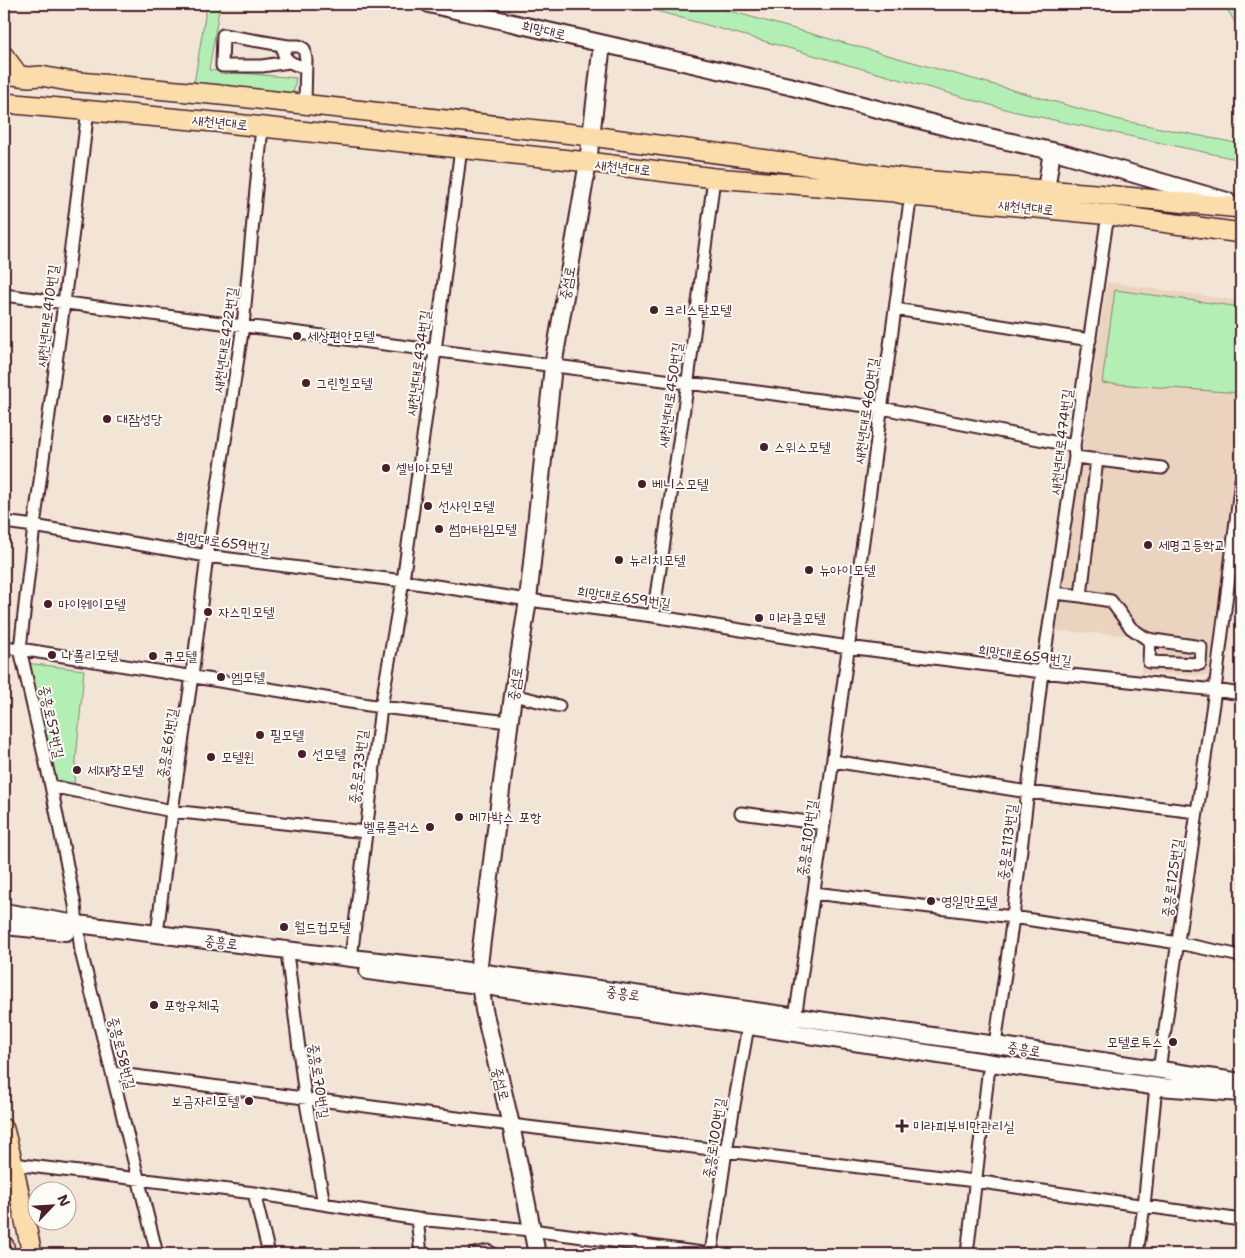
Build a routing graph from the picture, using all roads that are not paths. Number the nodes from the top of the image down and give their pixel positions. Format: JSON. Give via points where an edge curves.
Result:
{"nodes":[{"id":1,"x":429,"y":4,"type":"edge"},
{"id":2,"x":602,"y":44,"type":"junction"},
{"id":3,"x":288,"y":46,"type":"junction"},
{"id":4,"x":4,"y":56,"type":"edge"},
{"id":5,"x":289,"y":62,"type":"junction"},
{"id":6,"x":305,"y":68,"type":"junction"},
{"id":7,"x":12,"y":75,"type":"edge"},
{"id":8,"x":4,"y":103,"type":"edge"},
{"id":9,"x":304,"y":104,"type":"junction"},
{"id":10,"x":33,"y":106,"type":"junction"},
{"id":11,"x":88,"y":110,"type":"junction"},
{"id":12,"x":4,"y":114,"type":"edge"},
{"id":13,"x":262,"y":126,"type":"junction"},
{"id":14,"x":591,"y":136,"type":"junction"},
{"id":15,"x":461,"y":148,"type":"junction"},
{"id":16,"x":1052,"y":151,"type":"junction"},
{"id":17,"x":588,"y":162,"type":"junction"},
{"id":18,"x":714,"y":178,"type":"junction"},
{"id":19,"x":914,"y":187,"type":"junction"},
{"id":20,"x":1046,"y":190,"type":"junction"},
{"id":21,"x":1241,"y":207,"type":"edge"},
{"id":22,"x":1111,"y":215,"type":"junction"},
{"id":23,"x":1241,"y":233,"type":"edge"},
{"id":24,"x":4,"y":295,"type":"edge"},
{"id":25,"x":64,"y":303,"type":"junction"},
{"id":26,"x":895,"y":309,"type":"junction"},
{"id":27,"x":243,"y":326,"type":"junction"},
{"id":28,"x":1090,"y":340,"type":"junction"},
{"id":29,"x":435,"y":351,"type":"junction"},
{"id":30,"x":553,"y":366,"type":"junction"},
{"id":31,"x":687,"y":383,"type":"junction"},
{"id":32,"x":882,"y":408,"type":"junction"},
{"id":33,"x":1074,"y":452,"type":"junction"},
{"id":34,"x":1097,"y":459,"type":"junction"},
{"id":35,"x":1162,"y":468,"type":"dead end"},
{"id":36,"x":1241,"y":480,"type":"edge"},
{"id":37,"x":4,"y":522,"type":"edge"},
{"id":38,"x":34,"y":526,"type":"junction"},
{"id":39,"x":207,"y":556,"type":"junction"},
{"id":40,"x":1229,"y":573,"type":"junction"},
{"id":41,"x":1241,"y":575,"type":"edge"},
{"id":42,"x":403,"y":581,"type":"junction"},
{"id":43,"x":1054,"y":594,"type":"junction"},
{"id":44,"x":1081,"y":596,"type":"junction"},
{"id":45,"x":528,"y":600,"type":"junction"},
{"id":46,"x":652,"y":616,"type":"junction"},
{"id":47,"x":1150,"y":639,"type":"junction"},
{"id":48,"x":4,"y":647,"type":"edge"},
{"id":49,"x":848,"y":647,"type":"junction"},
{"id":50,"x":20,"y":649,"type":"junction"},
{"id":51,"x":1170,"y":663,"type":"junction"},
{"id":52,"x":1042,"y":672,"type":"junction"},
{"id":53,"x":192,"y":676,"type":"junction"},
{"id":54,"x":1167,"y":685,"type":"junction"},
{"id":55,"x":1215,"y":690,"type":"junction"},
{"id":56,"x":1241,"y":694,"type":"edge"},
{"id":57,"x":513,"y":695,"type":"junction"},
{"id":58,"x":559,"y":706,"type":"dead end"},
{"id":59,"x":381,"y":708,"type":"junction"},
{"id":60,"x":509,"y":722,"type":"junction"},
{"id":61,"x":833,"y":761,"type":"junction"},
{"id":62,"x":51,"y":786,"type":"junction"},
{"id":63,"x":1028,"y":792,"type":"junction"},
{"id":64,"x":172,"y":811,"type":"junction"},
{"id":65,"x":1197,"y":812,"type":"junction"},
{"id":66,"x":741,"y":813,"type":"dead end"},
{"id":67,"x":824,"y":824,"type":"junction"},
{"id":68,"x":366,"y":832,"type":"junction"},
{"id":69,"x":814,"y":893,"type":"junction"},
{"id":70,"x":4,"y":912,"type":"edge"},
{"id":71,"x":1013,"y":917,"type":"junction"},
{"id":72,"x":4,"y":926,"type":"edge"},
{"id":73,"x":78,"y":929,"type":"junction"},
{"id":74,"x":157,"y":934,"type":"junction"},
{"id":75,"x":1178,"y":943,"type":"junction"},
{"id":76,"x":1241,"y":956,"type":"edge"},
{"id":77,"x":351,"y":958,"type":"junction"},
{"id":78,"x":288,"y":962,"type":"junction"},
{"id":79,"x":479,"y":978,"type":"junction"},
{"id":80,"x":793,"y":1025,"type":"junction"},
{"id":81,"x":748,"y":1026,"type":"junction"},
{"id":82,"x":995,"y":1045,"type":"junction"},
{"id":83,"x":992,"y":1063,"type":"junction"},
{"id":84,"x":1159,"y":1070,"type":"junction"},
{"id":85,"x":112,"y":1073,"type":"junction"},
{"id":86,"x":1241,"y":1082,"type":"edge"},
{"id":87,"x":1159,"y":1087,"type":"junction"},
{"id":88,"x":1241,"y":1093,"type":"edge"},
{"id":89,"x":306,"y":1097,"type":"junction"},
{"id":90,"x":511,"y":1125,"type":"junction"},
{"id":91,"x":4,"y":1129,"type":"edge"},
{"id":92,"x":726,"y":1152,"type":"junction"},
{"id":93,"x":13,"y":1164,"type":"junction"},
{"id":94,"x":139,"y":1179,"type":"junction"},
{"id":95,"x":975,"y":1181,"type":"junction"},
{"id":96,"x":254,"y":1193,"type":"junction"},
{"id":97,"x":324,"y":1204,"type":"junction"},
{"id":98,"x":1144,"y":1206,"type":"junction"},
{"id":99,"x":416,"y":1219,"type":"junction"},
{"id":100,"x":1241,"y":1220,"type":"edge"},
{"id":101,"x":532,"y":1230,"type":"junction"},
{"id":102,"x":4,"y":1246,"type":"edge"},
{"id":103,"x":6,"y":1254,"type":"edge"},
{"id":104,"x":32,"y":1254,"type":"edge"},
{"id":105,"x":157,"y":1254,"type":"edge"},
{"id":106,"x":269,"y":1254,"type":"edge"},
{"id":107,"x":421,"y":1254,"type":"edge"},
{"id":108,"x":474,"y":1254,"type":"edge"},
{"id":109,"x":493,"y":1254,"type":"edge"},
{"id":110,"x":537,"y":1254,"type":"edge"},
{"id":111,"x":711,"y":1254,"type":"edge"},
{"id":112,"x":967,"y":1254,"type":"edge"},
{"id":113,"x":1137,"y":1254,"type":"edge"}],
"edges":[{"from":1,"to":2,"type":"main road","name":"희망대로"},
{"from":2,"to":14,"type":"main road","name":"새천년대로"},
{"from":2,"to":16,"type":"main road","name":"새천년대로"},
{"from":3,"to":5,"type":"street","via":[[284,52]]},
{"from":3,"to":5,"type":"street","via":[[224,35],[222,66]]},
{"from":3,"to":6,"type":"street","via":[[304,49]]},
{"from":4,"to":7,"type":"main road"},
{"from":5,"to":6,"type":"street"},
{"from":6,"to":9,"type":"street"},
{"from":7,"to":9,"type":"main road","name":"새천년대로"},
{"from":8,"to":10,"type":"main road","name":"새천년대로"},
{"from":9,"to":14,"type":"main road","name":"새천년대로"},
{"from":10,"to":11,"type":"main road","name":"새천년대로"},
{"from":10,"to":12,"type":"main road"},
{"from":11,"to":13,"type":"main road","name":"새천년대로"},
{"from":11,"to":25,"type":"street","name":"새천년대로410번길"},
{"from":13,"to":15,"type":"main road","name":"새천년대로"},
{"from":13,"to":27,"type":"street","name":"새천년대로422번길"},
{"from":14,"to":17,"type":"main road","name":"중섬로"},
{"from":14,"to":19,"type":"main road","name":"새천년대로"},
{"from":15,"to":17,"type":"main road","name":"새천년대로"},
{"from":15,"to":29,"type":"street","name":"새천년대로434번길"},
{"from":16,"to":20,"type":"main road"},
{"from":16,"to":21,"type":"main road","name":"새천년대로"},
{"from":17,"to":18,"type":"main road","name":"새천년대로"},
{"from":17,"to":30,"type":"main road","name":"중섬로"},
{"from":18,"to":19,"type":"main road","name":"새천년대로","via":[[896,192]]},
{"from":18,"to":31,"type":"street","name":"새천년대로450번길"},
{"from":19,"to":20,"type":"main road","name":"새천년대로"},
{"from":19,"to":22,"type":"main road","name":"새천년대로"},
{"from":19,"to":26,"type":"street","name":"새천년대로460번길"},
{"from":20,"to":21,"type":"main road","name":"새천년대로"},
{"from":22,"to":23,"type":"main road","name":"새천년대로"},
{"from":22,"to":28,"type":"street","name":"새천년대로474번길","via":[[1106,227]]},
{"from":24,"to":25,"type":"street"},
{"from":25,"to":27,"type":"street"},
{"from":25,"to":38,"type":"street","name":"새천년대로410번길"},
{"from":26,"to":28,"type":"street"},
{"from":26,"to":32,"type":"street","name":"새천년대로460번길"},
{"from":27,"to":29,"type":"street"},
{"from":27,"to":39,"type":"street","name":"새천년대로422번길"},
{"from":28,"to":33,"type":"street","name":"새천년대로474번길"},
{"from":29,"to":30,"type":"street"},
{"from":29,"to":42,"type":"street","name":"새천년대로434번길"},
{"from":30,"to":31,"type":"street"},
{"from":30,"to":45,"type":"main road","name":"중섬로"},
{"from":31,"to":32,"type":"street"},
{"from":31,"to":46,"type":"street","name":"새천년대로450번길"},
{"from":32,"to":33,"type":"street"},
{"from":32,"to":49,"type":"street","name":"새천년대로460번길"},
{"from":33,"to":34,"type":"street"},
{"from":33,"to":43,"type":"street","name":"새천년대로474번길"},
{"from":34,"to":35,"type":"street"},
{"from":34,"to":44,"type":"street"},
{"from":36,"to":40,"type":"street","name":"중흥로125번길"},
{"from":37,"to":38,"type":"street","name":"희망대로659번길"},
{"from":38,"to":39,"type":"street","name":"희망대로659번길"},
{"from":38,"to":50,"type":"street","name":"중흥로57번길"},
{"from":39,"to":42,"type":"street","name":"희망대로659번길"},
{"from":39,"to":53,"type":"street","name":"중흥로61번길"},
{"from":40,"to":41,"type":"street"},
{"from":40,"to":55,"type":"street","name":"중흥로125번길"},
{"from":42,"to":45,"type":"street","name":"희망대로659번길"},
{"from":42,"to":59,"type":"street","name":"중흥로73번길"},
{"from":43,"to":44,"type":"street"},
{"from":43,"to":52,"type":"street","name":"새천년대로474번길"},
{"from":44,"to":47,"type":"street","via":[[1111,601],[1131,628]]},
{"from":45,"to":46,"type":"street","name":"희망대로659번길"},
{"from":45,"to":57,"type":"main road","name":"중섬로"},
{"from":46,"to":49,"type":"street","name":"희망대로659번길"},
{"from":47,"to":51,"type":"street","via":[[1149,662]]},
{"from":47,"to":51,"type":"street","via":[[1201,647],[1200,664]]},
{"from":48,"to":50,"type":"street"},
{"from":49,"to":52,"type":"street","name":"희망대로659번길"},
{"from":49,"to":61,"type":"street","name":"중흥로101번길"},
{"from":50,"to":53,"type":"street"},
{"from":50,"to":62,"type":"street","name":"중흥로57번길"},
{"from":51,"to":54,"type":"street"},
{"from":52,"to":54,"type":"street","name":"희망대로659번길"},
{"from":52,"to":63,"type":"street","name":"중흥로113번길"},
{"from":53,"to":59,"type":"street"},
{"from":53,"to":64,"type":"street","name":"중흥로61번길"},
{"from":54,"to":55,"type":"street","name":"희망대로659번길"},
{"from":55,"to":56,"type":"street","name":"희망대로659번길"},
{"from":55,"to":65,"type":"street","name":"중흥로125번길"},
{"from":57,"to":58,"type":"street"},
{"from":57,"to":60,"type":"main road","name":"중섬로"},
{"from":59,"to":60,"type":"street"},
{"from":59,"to":68,"type":"street","name":"중흥로73번길"},
{"from":60,"to":79,"type":"main road","name":"중섬로"},
{"from":61,"to":63,"type":"street"},
{"from":61,"to":67,"type":"street","name":"중흥로101번길"},
{"from":62,"to":64,"type":"street"},
{"from":62,"to":73,"type":"street","name":"중흥로57번길"},
{"from":63,"to":65,"type":"street"},
{"from":63,"to":71,"type":"street","name":"중흥로113번길"},
{"from":64,"to":68,"type":"street"},
{"from":64,"to":74,"type":"street","name":"중흥로61번길"},
{"from":65,"to":75,"type":"street","name":"중흥로125번길"},
{"from":66,"to":67,"type":"street"},
{"from":67,"to":69,"type":"street","name":"중흥로101번길"},
{"from":68,"to":77,"type":"street","name":"중흥로73번길"},
{"from":69,"to":71,"type":"street"},
{"from":69,"to":80,"type":"street","name":"중흥로101번길"},
{"from":70,"to":73,"type":"main road","name":"중흥로"},
{"from":71,"to":75,"type":"street"},
{"from":71,"to":82,"type":"street","name":"중흥로113번길"},
{"from":72,"to":73,"type":"main road","name":"중흥로"},
{"from":73,"to":74,"type":"main road","name":"중흥로"},
{"from":73,"to":78,"type":"main road","name":"중흥로"},
{"from":73,"to":85,"type":"street","name":"중흥로58번길"},
{"from":74,"to":77,"type":"main road","name":"중흥로"},
{"from":75,"to":76,"type":"street"},
{"from":75,"to":84,"type":"street","name":"중흥로125번길"},
{"from":77,"to":79,"type":"main road","name":"중흥로"},
{"from":78,"to":79,"type":"main road","name":"중흥로"},
{"from":78,"to":89,"type":"street","name":"중흥로70번길"},
{"from":79,"to":80,"type":"main road","name":"중흥로"},
{"from":79,"to":81,"type":"main road","name":"중흥로"},
{"from":79,"to":90,"type":"main road","name":"중섬로"},
{"from":80,"to":81,"type":"main road","name":"중흥로"},
{"from":80,"to":82,"type":"main road","name":"중흥로"},
{"from":80,"to":83,"type":"main road","name":"중흥로"},
{"from":81,"to":92,"type":"street","name":"중흥로100번길"},
{"from":82,"to":84,"type":"main road","name":"중흥로"},
{"from":83,"to":87,"type":"main road","name":"중흥로"},
{"from":83,"to":95,"type":"street"},
{"from":84,"to":86,"type":"main road","name":"중흥로"},
{"from":85,"to":89,"type":"street"},
{"from":85,"to":94,"type":"street","name":"중흥로58번길"},
{"from":87,"to":88,"type":"main road","name":"중흥로"},
{"from":87,"to":98,"type":"street","via":[[1154,1096]]},
{"from":89,"to":90,"type":"street"},
{"from":89,"to":97,"type":"street","name":"중흥로70번길"},
{"from":90,"to":92,"type":"street"},
{"from":90,"to":101,"type":"main road","name":"중섬로"},
{"from":91,"to":93,"type":"main road"},
{"from":92,"to":95,"type":"street"},
{"from":92,"to":111,"type":"street","name":"중흥로100번길"},
{"from":93,"to":94,"type":"street"},
{"from":93,"to":104,"type":"main road"},
{"from":94,"to":96,"type":"street"},
{"from":94,"to":105,"type":"street","name":"중흥로58번길"},
{"from":95,"to":98,"type":"street"},
{"from":95,"to":112,"type":"street"},
{"from":96,"to":97,"type":"street"},
{"from":96,"to":106,"type":"street"},
{"from":97,"to":99,"type":"street"},
{"from":98,"to":100,"type":"street"},
{"from":98,"to":113,"type":"street"},
{"from":99,"to":101,"type":"street"},
{"from":99,"to":107,"type":"street"},
{"from":101,"to":110,"type":"main road","name":"중섬로"},
{"from":101,"to":111,"type":"street"},
{"from":102,"to":103,"type":"main road"},
{"from":108,"to":109,"type":"street","via":[[488,1251]]}]}
